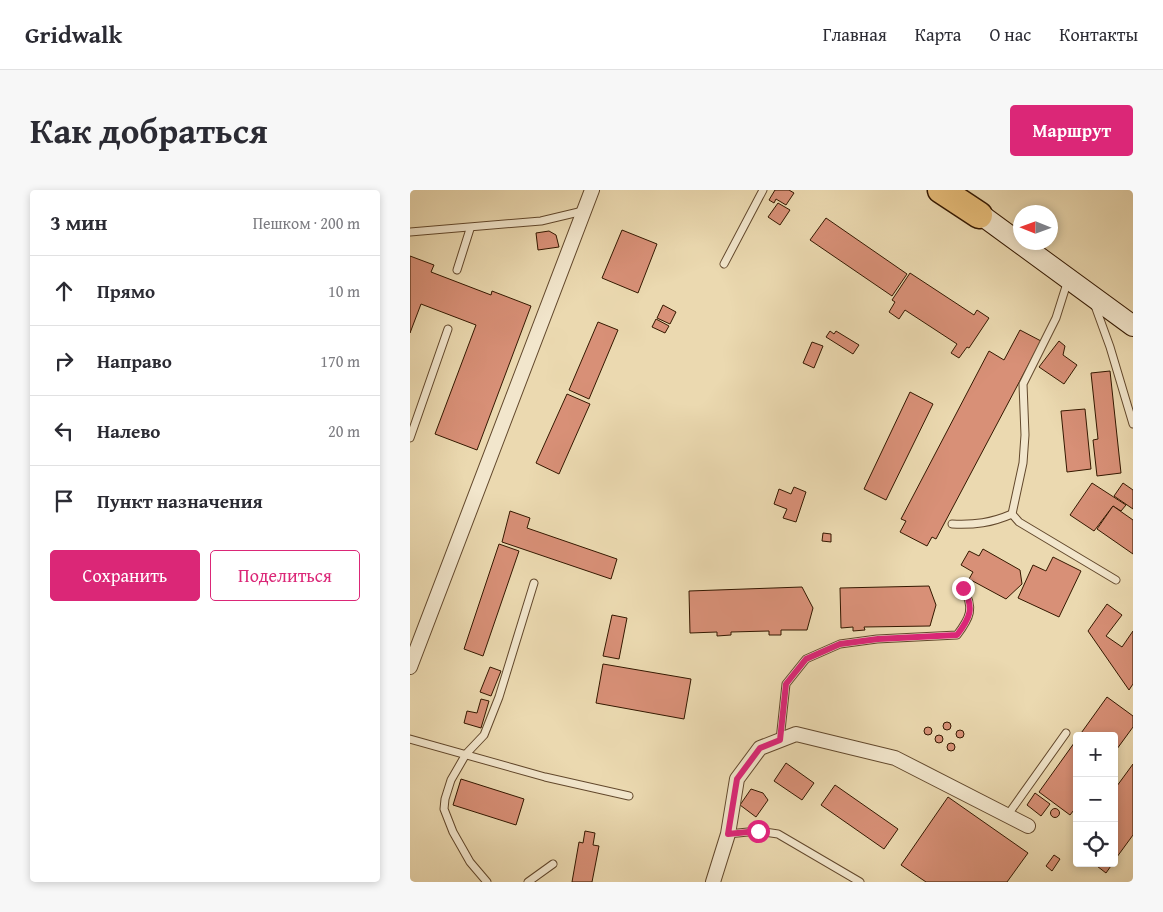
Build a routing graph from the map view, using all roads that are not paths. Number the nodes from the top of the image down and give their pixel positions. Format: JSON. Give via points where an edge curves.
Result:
{"nodes":[{"id":1,"x":592,"y":190,"type":"edge"},
{"id":2,"x":763,"y":190,"type":"edge"},
{"id":3,"x":941,"y":190,"type":"edge"},
{"id":4,"x":952,"y":190,"type":"edge"},
{"id":5,"x":584,"y":210,"type":"junction"},
{"id":6,"x":979,"y":215,"type":"junction"},
{"id":7,"x":470,"y":229,"type":"junction"},
{"id":8,"x":410,"y":232,"type":"edge"},
{"id":9,"x":724,"y":264,"type":"dead end"},
{"id":10,"x":457,"y":270,"type":"dead end"},
{"id":11,"x":1063,"y":275,"type":"junction"},
{"id":12,"x":1091,"y":296,"type":"junction"},
{"id":13,"x":1133,"y":326,"type":"edge"},
{"id":14,"x":448,"y":329,"type":"dead end"},
{"id":15,"x":1124,"y":397,"type":"junction"},
{"id":16,"x":1133,"y":402,"type":"edge"},
{"id":17,"x":1133,"y":424,"type":"edge"},
{"id":18,"x":410,"y":438,"type":"edge"},
{"id":19,"x":1012,"y":514,"type":"junction"},
{"id":20,"x":952,"y":524,"type":"dead end"},
{"id":21,"x":1116,"y":580,"type":"dead end"},
{"id":22,"x":534,"y":583,"type":"dead end"},
{"id":23,"x":963,"y":588,"type":"dead end"},
{"id":24,"x":411,"y":659,"type":"edge"},
{"id":25,"x":1066,"y":733,"type":"dead end"},
{"id":26,"x":410,"y":739,"type":"edge"},
{"id":27,"x":780,"y":740,"type":"junction"},
{"id":28,"x":466,"y":754,"type":"junction"},
{"id":29,"x":629,"y":796,"type":"dead end"},
{"id":30,"x":1007,"y":816,"type":"junction"},
{"id":31,"x":1028,"y":826,"type":"dead end"},
{"id":32,"x":728,"y":834,"type":"junction"},
{"id":33,"x":553,"y":864,"type":"dead end"},
{"id":34,"x":487,"y":882,"type":"edge"},
{"id":35,"x":528,"y":882,"type":"edge"},
{"id":36,"x":713,"y":882,"type":"edge"},
{"id":37,"x":860,"y":882,"type":"edge"}],
"edges":[{"from":1,"to":5,"type":"street"},
{"from":2,"to":9,"type":"lane"},
{"from":3,"to":6,"type":"highway"},
{"from":4,"to":6,"type":"main road"},
{"from":5,"to":7,"type":"lane","via":[[541,221]]},
{"from":5,"to":24,"type":"street"},
{"from":6,"to":11,"type":"main road"},
{"from":7,"to":8,"type":"lane"},
{"from":7,"to":10,"type":"lane"},
{"from":11,"to":12,"type":"main road"},
{"from":11,"to":19,"type":"lane","via":[[1056,318],[1023,384],[1026,435]]},
{"from":12,"to":13,"type":"main road"},
{"from":12,"to":15,"type":"lane","via":[[1110,346]]},
{"from":14,"to":18,"type":"lane"},
{"from":15,"to":16,"type":"lane"},
{"from":15,"to":17,"type":"lane"},
{"from":19,"to":20,"type":"lane","via":[[991,523]]},
{"from":19,"to":21,"type":"lane","via":[[1019,522]]},
{"from":22,"to":28,"type":"lane","via":[[499,697],[484,734]]},
{"from":23,"to":27,"type":"lane","via":[[970,599],[969,620],[957,635],[840,644],[806,659],[786,684]]},
{"from":25,"to":30,"type":"lane"},
{"from":26,"to":28,"type":"lane"},
{"from":27,"to":30,"type":"street","via":[[796,734],[895,758]]},
{"from":27,"to":32,"type":"street","via":[[760,748],[737,779]]},
{"from":28,"to":29,"type":"lane","via":[[545,777]]},
{"from":28,"to":34,"type":"lane","via":[[451,780],[444,809],[470,862]]},
{"from":30,"to":31,"type":"street"},
{"from":32,"to":36,"type":"street"},
{"from":32,"to":37,"type":"lane","via":[[758,831],[778,834]]},
{"from":33,"to":35,"type":"lane"}]}
